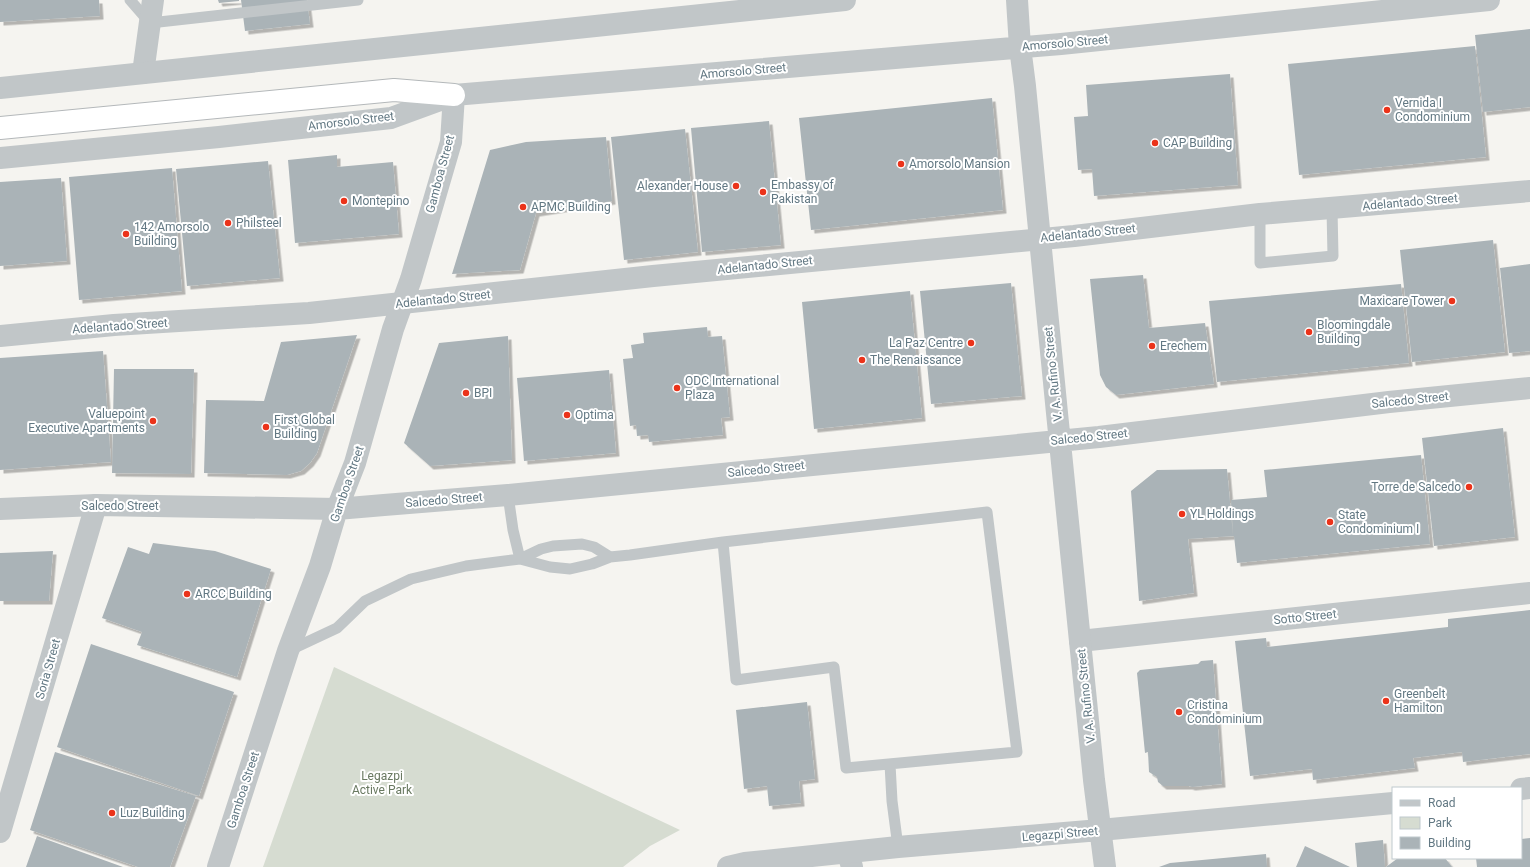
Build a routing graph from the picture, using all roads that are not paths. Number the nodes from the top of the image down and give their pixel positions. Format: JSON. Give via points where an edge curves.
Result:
{"nodes":[{"id":1,"x":130,"y":0,"type":"edge"},
{"id":2,"x":153,"y":0,"type":"edge"},
{"id":3,"x":358,"y":0,"type":"edge"},
{"id":4,"x":846,"y":0,"type":"edge"},
{"id":5,"x":1017,"y":0,"type":"edge"},
{"id":6,"x":1489,"y":0,"type":"edge"},
{"id":7,"x":150,"y":23,"type":"junction"},
{"id":8,"x":1020,"y":47,"type":"junction"},
{"id":9,"x":143,"y":73,"type":"junction"},
{"id":10,"x":0,"y":88,"type":"edge"},
{"id":11,"x":454,"y":95,"type":"junction"},
{"id":12,"x":0,"y":128,"type":"edge"},
{"id":13,"x":0,"y":158,"type":"edge"},
{"id":14,"x":1530,"y":191,"type":"edge"},
{"id":15,"x":1332,"y":209,"type":"junction"},
{"id":16,"x":1260,"y":214,"type":"junction"},
{"id":17,"x":1040,"y":238,"type":"junction"},
{"id":18,"x":402,"y":302,"type":"junction"},
{"id":19,"x":0,"y":336,"type":"edge"},
{"id":20,"x":1530,"y":388,"type":"edge"},
{"id":21,"x":1060,"y":440,"type":"junction"},
{"id":22,"x":508,"y":495,"type":"junction"},
{"id":23,"x":96,"y":505,"type":"junction"},
{"id":24,"x":0,"y":509,"type":"edge"},
{"id":25,"x":337,"y":509,"type":"junction"},
{"id":26,"x":723,"y":542,"type":"junction"},
{"id":27,"x":610,"y":557,"type":"junction"},
{"id":28,"x":520,"y":559,"type":"junction"},
{"id":29,"x":1530,"y":593,"type":"edge"},
{"id":30,"x":1080,"y":641,"type":"junction"},
{"id":31,"x":288,"y":651,"type":"junction"},
{"id":32,"x":890,"y":764,"type":"junction"},
{"id":33,"x":1392,"y":803,"type":"edge"},
{"id":34,"x":1100,"y":830,"type":"junction"},
{"id":35,"x":0,"y":832,"type":"edge"},
{"id":36,"x":898,"y":848,"type":"junction"},
{"id":37,"x":850,"y":860,"type":"edge"},
{"id":38,"x":218,"y":867,"type":"edge"},
{"id":39,"x":728,"y":867,"type":"edge"},
{"id":40,"x":1105,"y":867,"type":"edge"}],
"edges":[{"from":1,"to":7,"type":"lane"},
{"from":2,"to":7,"type":"street"},
{"from":3,"to":7,"type":"lane"},
{"from":4,"to":9,"type":"street"},
{"from":5,"to":8,"type":"street","name":"V. A. Rufino Street"},
{"from":6,"to":8,"type":"street","name":"Amorsolo Street"},
{"from":7,"to":9,"type":"street"},
{"from":8,"to":11,"type":"street","name":"Amorsolo Street"},
{"from":8,"to":17,"type":"street","name":"V. A. Rufino Street"},
{"from":9,"to":10,"type":"street"},
{"from":11,"to":12,"type":"highway","via":[[394,90]]},
{"from":11,"to":13,"type":"street","name":"Amorsolo Street","via":[[391,118]]},
{"from":11,"to":18,"type":"street","name":"Gamboa Street","via":[[451,142]]},
{"from":14,"to":15,"type":"street","name":"Adelantado Street"},
{"from":15,"to":16,"type":"street","name":"Adelantado Street"},
{"from":15,"to":16,"type":"lane","via":[[1332,256],[1260,263]]},
{"from":16,"to":17,"type":"street","name":"Adelantado Street"},
{"from":17,"to":18,"type":"street","name":"Adelantado Street"},
{"from":17,"to":21,"type":"street","name":"V. A. Rufino Street"},
{"from":18,"to":19,"type":"street","name":"Adelantado Street","via":[[309,313]]},
{"from":18,"to":25,"type":"street","name":"Gamboa Street","via":[[355,463]]},
{"from":20,"to":21,"type":"street","name":"Salcedo Street"},
{"from":21,"to":22,"type":"street","name":"Salcedo Street"},
{"from":21,"to":30,"type":"street","name":"V. A. Rufino Street"},
{"from":22,"to":25,"type":"street","name":"Salcedo Street"},
{"from":22,"to":28,"type":"lane"},
{"from":23,"to":24,"type":"street","name":"Salcedo Street"},
{"from":23,"to":25,"type":"street","name":"Salcedo Street"},
{"from":23,"to":35,"type":"street","name":"Soria Street"},
{"from":25,"to":31,"type":"street","name":"Gamboa Street","via":[[320,566]]},
{"from":26,"to":27,"type":"lane"},
{"from":26,"to":32,"type":"lane","via":[[736,680],[834,667],[846,768]]},
{"from":26,"to":32,"type":"lane","via":[[987,512],[1017,752]]},
{"from":27,"to":28,"type":"lane","via":[[570,569]]},
{"from":27,"to":28,"type":"lane","via":[[594,547],[582,544],[547,547]]},
{"from":28,"to":31,"type":"lane","via":[[466,566],[411,579],[365,601],[337,628]]},
{"from":29,"to":30,"type":"street","name":"Sotto Street"},
{"from":30,"to":34,"type":"street","name":"V. A. Rufino Street"},
{"from":31,"to":38,"type":"street","name":"Gamboa Street"},
{"from":32,"to":36,"type":"lane"},
{"from":33,"to":34,"type":"street","name":"Legazpi Street"},
{"from":34,"to":36,"type":"street","name":"Legazpi Street"},
{"from":34,"to":40,"type":"street","name":"V. A. Rufino Street"},
{"from":36,"to":37,"type":"street","name":"Legazpi Street"},
{"from":37,"to":39,"type":"street","name":"Legazpi Street","via":[[745,863]]}]}
